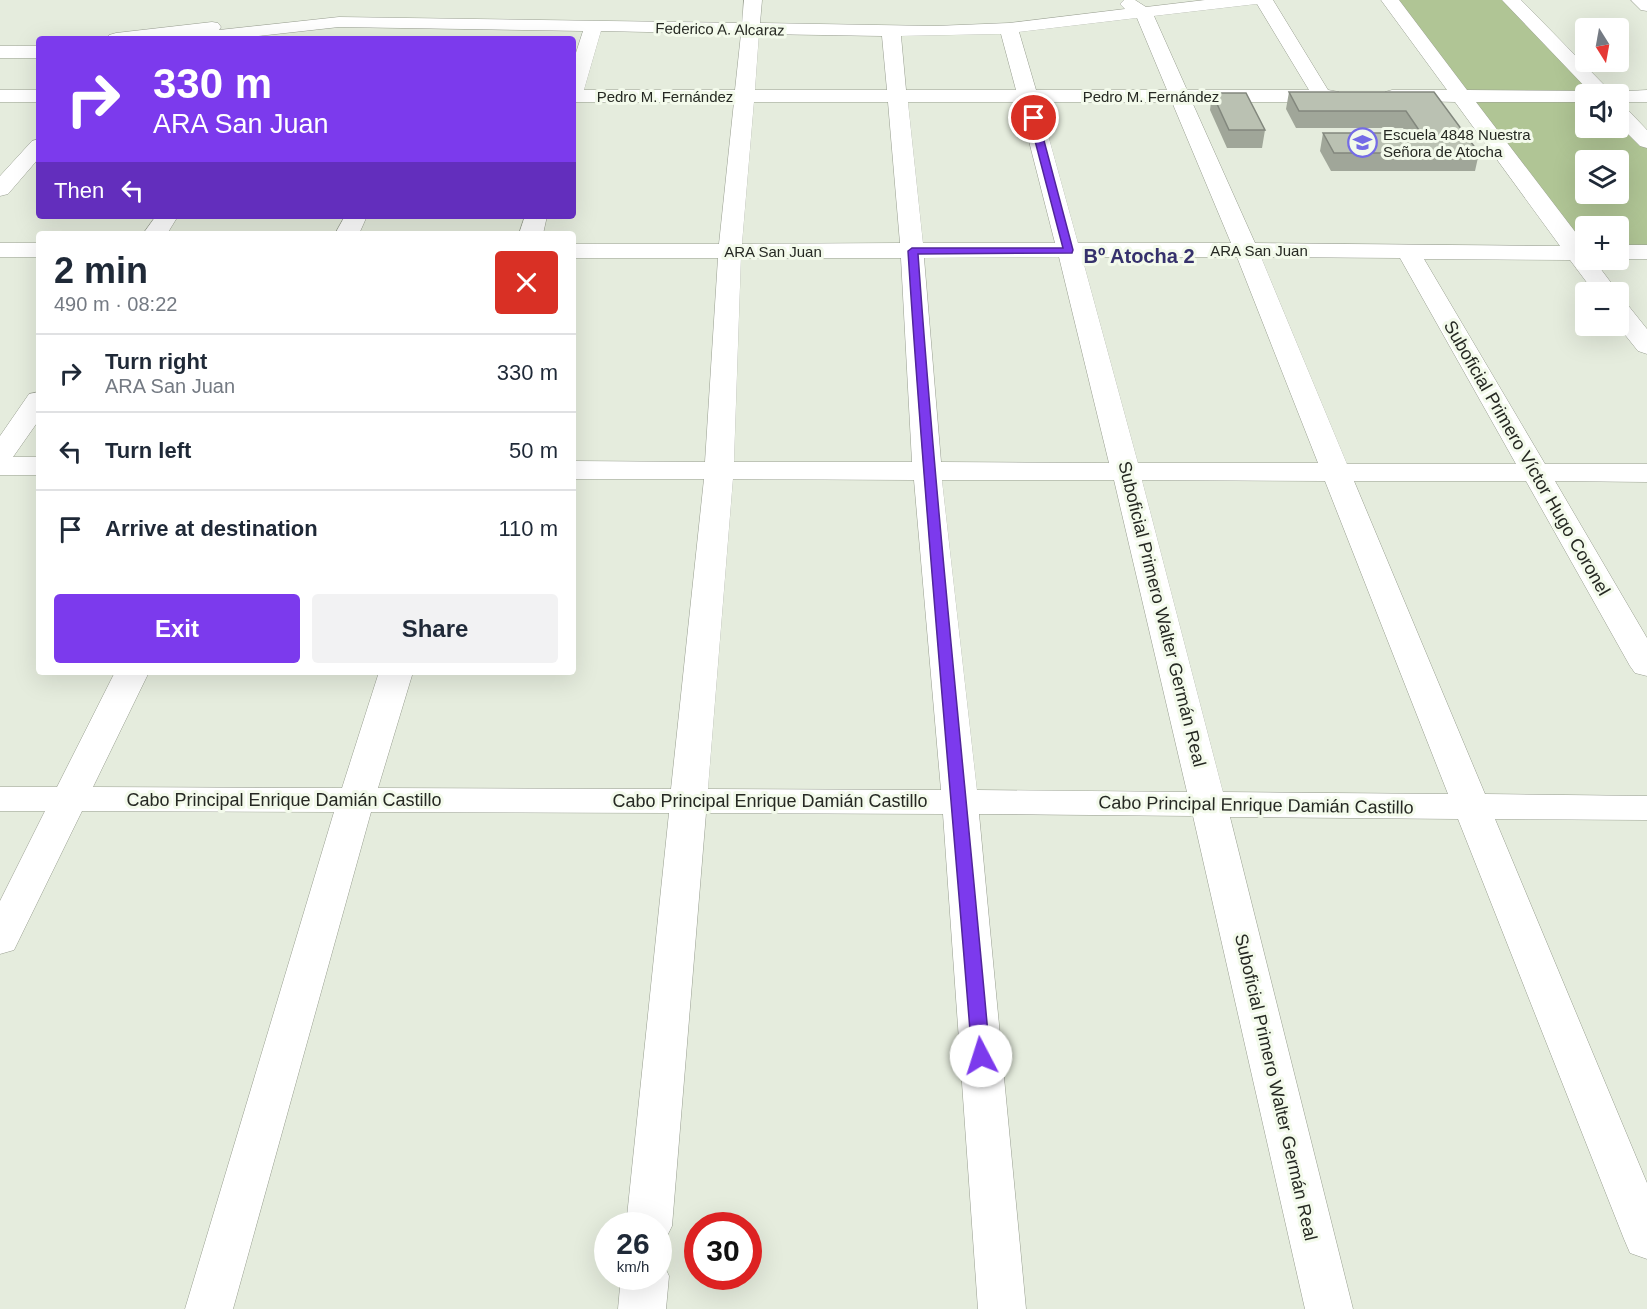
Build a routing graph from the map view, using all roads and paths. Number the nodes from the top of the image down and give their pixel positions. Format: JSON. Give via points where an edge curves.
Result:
{"nodes":[{"id":1,"x":753,"y":0,"type":"edge"},
{"id":2,"x":1251,"y":0,"type":"edge"},
{"id":3,"x":1264,"y":0,"type":"edge"},
{"id":4,"x":1390,"y":0,"type":"edge"},
{"id":5,"x":1511,"y":0,"type":"edge"},
{"id":6,"x":1640,"y":0,"type":"edge"},
{"id":7,"x":1647,"y":6,"type":"edge"},
{"id":8,"x":1136,"y":9,"type":"junction"},
{"id":9,"x":299,"y":22,"type":"edge"},
{"id":10,"x":593,"y":27,"type":"junction"},
{"id":11,"x":1009,"y":27,"type":"junction"},
{"id":12,"x":752,"y":30,"type":"junction"},
{"id":13,"x":446,"y":32,"type":"edge"},
{"id":14,"x":891,"y":32,"type":"junction"},
{"id":15,"x":148,"y":36,"type":"edge"},
{"id":16,"x":208,"y":36,"type":"edge"},
{"id":17,"x":0,"y":44,"type":"edge"},
{"id":18,"x":36,"y":44,"type":"edge"},
{"id":19,"x":0,"y":52,"type":"edge"},
{"id":20,"x":36,"y":52,"type":"edge"},
{"id":21,"x":1593,"y":84,"type":"edge"},
{"id":22,"x":576,"y":85,"type":"edge"},
{"id":23,"x":576,"y":95,"type":"edge"},
{"id":24,"x":0,"y":96,"type":"edge"},
{"id":25,"x":36,"y":96,"type":"edge"},
{"id":26,"x":743,"y":96,"type":"junction"},
{"id":27,"x":896,"y":96,"type":"junction"},
{"id":28,"x":1028,"y":96,"type":"junction"},
{"id":29,"x":1178,"y":96,"type":"junction"},
{"id":30,"x":1322,"y":96,"type":"junction"},
{"id":31,"x":1462,"y":96,"type":"junction"},
{"id":32,"x":1575,"y":96,"type":"edge"},
{"id":33,"x":1629,"y":96,"type":"edge"},
{"id":34,"x":1647,"y":96,"type":"edge"},
{"id":35,"x":1629,"y":123,"type":"edge"},
{"id":36,"x":1647,"y":142,"type":"edge"},
{"id":37,"x":36,"y":148,"type":"edge"},
{"id":38,"x":0,"y":189,"type":"edge"},
{"id":39,"x":1575,"y":245,"type":"edge"},
{"id":40,"x":0,"y":250,"type":"edge"},
{"id":41,"x":36,"y":250,"type":"edge"},
{"id":42,"x":1068,"y":250,"type":"junction"},
{"id":43,"x":1246,"y":250,"type":"junction"},
{"id":44,"x":1407,"y":250,"type":"junction"},
{"id":45,"x":576,"y":251,"type":"edge"},
{"id":46,"x":912,"y":251,"type":"junction"},
{"id":47,"x":730,"y":252,"type":"junction"},
{"id":48,"x":1629,"y":252,"type":"edge"},
{"id":49,"x":1647,"y":252,"type":"edge"},
{"id":50,"x":1575,"y":253,"type":"edge"},
{"id":51,"x":1629,"y":323,"type":"edge"},
{"id":52,"x":1647,"y":346,"type":"edge"},
{"id":53,"x":36,"y":404,"type":"edge"},
{"id":54,"x":0,"y":456,"type":"edge"},
{"id":55,"x":0,"y":466,"type":"edge"},
{"id":56,"x":36,"y":466,"type":"edge"},
{"id":57,"x":576,"y":470,"type":"edge"},
{"id":58,"x":719,"y":470,"type":"junction"},
{"id":59,"x":927,"y":470,"type":"junction"},
{"id":60,"x":1126,"y":471,"type":"junction"},
{"id":61,"x":1334,"y":472,"type":"junction"},
{"id":62,"x":1647,"y":472,"type":"edge"},
{"id":63,"x":1534,"y":473,"type":"junction"},
{"id":64,"x":1647,"y":666,"type":"edge"},
{"id":65,"x":131,"y":675,"type":"edge"},
{"id":66,"x":395,"y":675,"type":"edge"},
{"id":67,"x":0,"y":799,"type":"edge"},
{"id":68,"x":69,"y":799,"type":"junction"},
{"id":69,"x":356,"y":800,"type":"junction"},
{"id":70,"x":688,"y":801,"type":"junction"},
{"id":71,"x":960,"y":802,"type":"junction"},
{"id":72,"x":1209,"y":804,"type":"junction"},
{"id":73,"x":1472,"y":807,"type":"junction"},
{"id":74,"x":1647,"y":808,"type":"edge"},
{"id":75,"x":0,"y":940,"type":"edge"},
{"id":76,"x":651,"y":1212,"type":"edge"},
{"id":77,"x":1647,"y":1239,"type":"edge"},
{"id":78,"x":644,"y":1290,"type":"edge"},
{"id":79,"x":209,"y":1309,"type":"edge"},
{"id":80,"x":642,"y":1309,"type":"edge"},
{"id":81,"x":1002,"y":1309,"type":"edge"},
{"id":82,"x":1329,"y":1309,"type":"edge"}],
"edges":[{"from":1,"to":12,"type":"street"},
{"from":2,"to":8,"type":"street","name":"Federico A. Alcaraz"},
{"from":3,"to":30,"type":"street"},
{"from":4,"to":31,"type":"street"},
{"from":5,"to":21,"type":"street"},
{"from":6,"to":7,"type":"street"},
{"from":8,"to":11,"type":"street","name":"Federico A. Alcaraz"},
{"from":8,"to":29,"type":"street"},
{"from":9,"to":13,"type":"street","name":"Federico A. Alcaraz"},
{"from":9,"to":15,"type":"street"},
{"from":9,"to":16,"type":"street","name":"Federico A. Alcaraz"},
{"from":10,"to":12,"type":"street","name":"Federico A. Alcaraz"},
{"from":10,"to":13,"type":"street","name":"Federico A. Alcaraz"},
{"from":10,"to":22,"type":"street"},
{"from":11,"to":14,"type":"street","name":"Federico A. Alcaraz"},
{"from":11,"to":28,"type":"street","name":"Suboficial Primero Walter Germán Real"},
{"from":12,"to":14,"type":"street","name":"Federico A. Alcaraz"},
{"from":12,"to":26,"type":"street"},
{"from":14,"to":27,"type":"street"},
{"from":17,"to":18,"type":"street"},
{"from":19,"to":20,"type":"street"},
{"from":23,"to":26,"type":"street","name":"Pedro M. Fernández"},
{"from":24,"to":25,"type":"street"},
{"from":26,"to":27,"type":"street","name":"Pedro M. Fernández"},
{"from":26,"to":47,"type":"street"},
{"from":27,"to":28,"type":"street","name":"Pedro M. Fernández"},
{"from":27,"to":46,"type":"street"},
{"from":28,"to":29,"type":"street","name":"Pedro M. Fernández"},
{"from":28,"to":42,"type":"street","name":"Suboficial Primero Walter Germán Real"},
{"from":29,"to":30,"type":"street","name":"Pedro M. Fernández"},
{"from":29,"to":43,"type":"street"},
{"from":30,"to":31,"type":"street","name":"Pedro M. Fernández"},
{"from":31,"to":32,"type":"street","name":"Pedro M. Fernández"},
{"from":31,"to":39,"type":"street"},
{"from":33,"to":34,"type":"street"},
{"from":35,"to":36,"type":"street"},
{"from":37,"to":38,"type":"street"},
{"from":40,"to":41,"type":"street"},
{"from":42,"to":43,"type":"street","name":"ARA San Juan"},
{"from":42,"to":46,"type":"street","name":"ARA San Juan"},
{"from":42,"to":60,"type":"street","name":"Suboficial Primero Walter Germán Real"},
{"from":43,"to":44,"type":"street","name":"ARA San Juan"},
{"from":43,"to":61,"type":"street"},
{"from":44,"to":50,"type":"street","name":"ARA San Juan"},
{"from":44,"to":63,"type":"street","name":"Suboficial Primero Víctor Hugo Coronel"},
{"from":45,"to":47,"type":"street","name":"ARA San Juan"},
{"from":46,"to":47,"type":"street","name":"ARA San Juan"},
{"from":46,"to":59,"type":"street"},
{"from":47,"to":58,"type":"street"},
{"from":48,"to":49,"type":"street"},
{"from":51,"to":52,"type":"street"},
{"from":53,"to":54,"type":"street"},
{"from":55,"to":56,"type":"street"},
{"from":57,"to":58,"type":"street"},
{"from":58,"to":59,"type":"street"},
{"from":58,"to":70,"type":"street"},
{"from":59,"to":60,"type":"street"},
{"from":59,"to":71,"type":"street"},
{"from":60,"to":61,"type":"street"},
{"from":60,"to":72,"type":"street","name":"Suboficial Primero Walter Germán Real"},
{"from":61,"to":63,"type":"street"},
{"from":61,"to":73,"type":"street"},
{"from":62,"to":63,"type":"street"},
{"from":63,"to":64,"type":"street","name":"Suboficial Primero Víctor Hugo Coronel"},
{"from":65,"to":68,"type":"street"},
{"from":66,"to":69,"type":"street"},
{"from":67,"to":68,"type":"street","name":"Cabo Principal Enrique Damián Castillo"},
{"from":68,"to":69,"type":"street","name":"Cabo Principal Enrique Damián Castillo"},
{"from":68,"to":75,"type":"street"},
{"from":69,"to":70,"type":"street","name":"Cabo Principal Enrique Damián Castillo"},
{"from":69,"to":79,"type":"street"},
{"from":70,"to":71,"type":"street","name":"Cabo Principal Enrique Damián Castillo"},
{"from":70,"to":76,"type":"street"},
{"from":71,"to":72,"type":"street","name":"Cabo Principal Enrique Damián Castillo"},
{"from":71,"to":81,"type":"street"},
{"from":72,"to":73,"type":"street","name":"Cabo Principal Enrique Damián Castillo"},
{"from":72,"to":82,"type":"street","name":"Suboficial Primero Walter Germán Real"},
{"from":73,"to":74,"type":"street","name":"Cabo Principal Enrique Damián Castillo"},
{"from":73,"to":77,"type":"street"},
{"from":78,"to":80,"type":"street"}]}
